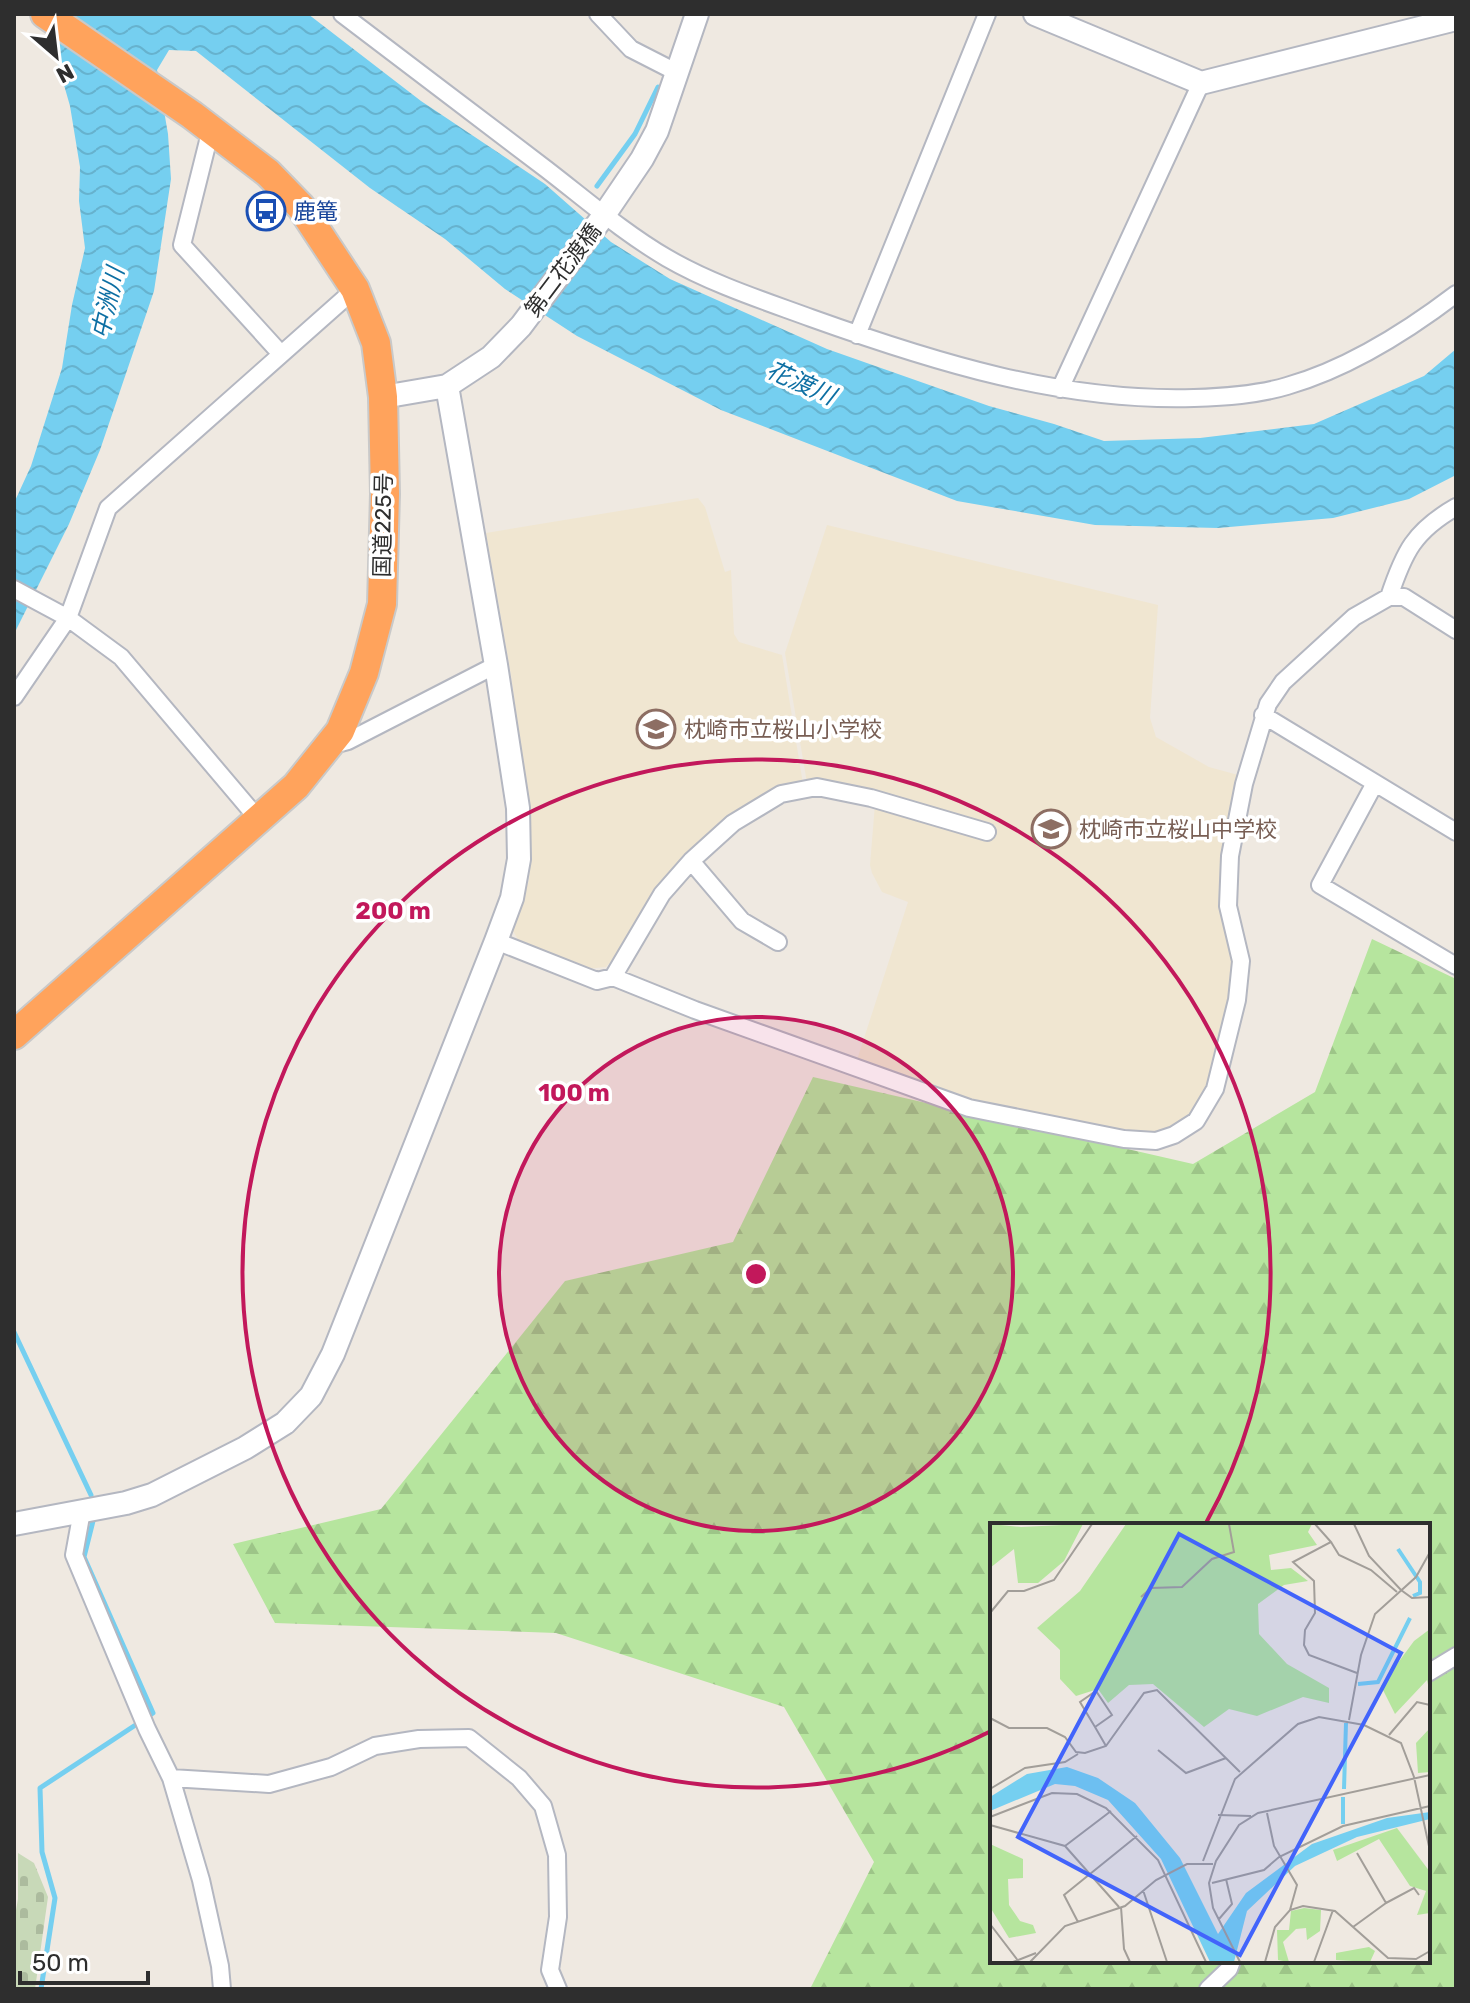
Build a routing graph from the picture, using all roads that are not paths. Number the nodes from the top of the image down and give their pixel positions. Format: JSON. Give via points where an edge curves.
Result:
{"nodes":[{"id":1,"x":45,"y":14,"type":"edge"},
{"id":2,"x":342,"y":14,"type":"edge"},
{"id":3,"x":598,"y":14,"type":"edge"},
{"id":4,"x":697,"y":14,"type":"edge"},
{"id":5,"x":987,"y":14,"type":"edge"},
{"id":6,"x":1035,"y":14,"type":"edge"},
{"id":7,"x":1456,"y":19,"type":"edge"},
{"id":8,"x":678,"y":73,"type":"junction"},
{"id":9,"x":1201,"y":83,"type":"junction"},
{"id":10,"x":211,"y":129,"type":"junction"},
{"id":11,"x":604,"y":216,"type":"junction"},
{"id":12,"x":355,"y":289,"type":"junction"},
{"id":13,"x":1456,"y":294,"type":"edge"},
{"id":14,"x":857,"y":335,"type":"junction"},
{"id":15,"x":281,"y":354,"type":"junction"},
{"id":16,"x":447,"y":386,"type":"junction"},
{"id":17,"x":1060,"y":389,"type":"junction"},
{"id":18,"x":383,"y":397,"type":"junction"},
{"id":19,"x":1456,"y":507,"type":"edge"},
{"id":20,"x":14,"y":589,"type":"edge"},
{"id":21,"x":1389,"y":597,"type":"junction"},
{"id":22,"x":61,"y":614,"type":"junction"},
{"id":23,"x":1456,"y":630,"type":"edge"},
{"id":24,"x":496,"y":665,"type":"junction"},
{"id":25,"x":14,"y":697,"type":"edge"},
{"id":26,"x":1263,"y":715,"type":"junction"},
{"id":27,"x":327,"y":747,"type":"junction"},
{"id":28,"x":1375,"y":783,"type":"junction"},
{"id":29,"x":259,"y":820,"type":"junction"},
{"id":30,"x":987,"y":832,"type":"dead end"},
{"id":31,"x":1456,"y":832,"type":"edge"},
{"id":32,"x":691,"y":861,"type":"junction"},
{"id":33,"x":496,"y":941,"type":"junction"},
{"id":34,"x":778,"y":942,"type":"dead end"},
{"id":35,"x":1456,"y":966,"type":"edge"},
{"id":36,"x":613,"y":977,"type":"junction"},
{"id":37,"x":14,"y":1035,"type":"edge"},
{"id":38,"x":82,"y":1511,"type":"junction"},
{"id":39,"x":14,"y":1524,"type":"edge"},
{"id":40,"x":1456,"y":1656,"type":"edge"},
{"id":41,"x":1430,"y":1672,"type":"edge"},
{"id":42,"x":171,"y":1778,"type":"junction"},
{"id":43,"x":1231,"y":1963,"type":"edge"},
{"id":44,"x":222,"y":1989,"type":"edge"},
{"id":45,"x":558,"y":1989,"type":"edge"},
{"id":46,"x":1208,"y":1989,"type":"edge"}],
"edges":[{"from":1,"to":10,"type":"highway","name":"国道225号"},
{"from":2,"to":11,"type":"street"},
{"from":3,"to":8,"type":"street","via":[[631,49]]},
{"from":4,"to":8,"type":"street","name":"第二花渡橋"},
{"from":5,"to":14,"type":"street"},
{"from":6,"to":9,"type":"street"},
{"from":7,"to":9,"type":"street"},
{"from":8,"to":11,"type":"street","name":"第二花渡橋","via":[[657,131]]},
{"from":9,"to":17,"type":"street"},
{"from":10,"to":12,"type":"highway","name":"国道225号","via":[[268,173],[301,207]]},
{"from":10,"to":15,"type":"street","via":[[182,245]]},
{"from":11,"to":14,"type":"street","via":[[716,283]]},
{"from":11,"to":16,"type":"street","name":"第二花渡橋","via":[[521,326],[491,357]]},
{"from":12,"to":15,"type":"street"},
{"from":12,"to":18,"type":"highway","name":"国道225号","via":[[376,343]]},
{"from":13,"to":17,"type":"street","via":[[1369,350],[1286,387],[1172,399]]},
{"from":14,"to":17,"type":"street"},
{"from":15,"to":22,"type":"street","via":[[108,508]]},
{"from":16,"to":18,"type":"street"},
{"from":16,"to":24,"type":"street"},
{"from":18,"to":27,"type":"highway","name":"国道225号","via":[[382,604],[364,673],[340,731]]},
{"from":19,"to":21,"type":"street","via":[[1416,535]]},
{"from":20,"to":22,"type":"street"},
{"from":21,"to":23,"type":"street","via":[[1404,597]]},
{"from":21,"to":26,"type":"street","via":[[1354,617],[1283,682]]},
{"from":22,"to":25,"type":"street"},
{"from":22,"to":29,"type":"street","via":[[121,657]]},
{"from":24,"to":27,"type":"street"},
{"from":24,"to":33,"type":"street","via":[[518,808],[519,859]]},
{"from":26,"to":28,"type":"street"},
{"from":26,"to":36,"type":"street","via":[[1244,784],[1227,882],[1241,961],[1237,1000],[1215,1089],[1196,1121],[1174,1135],[1156,1141],[1124,1139],[969,1108]]},
{"from":27,"to":29,"type":"highway","name":"国道225号"},
{"from":28,"to":31,"type":"street"},
{"from":28,"to":35,"type":"street","via":[[1320,885]]},
{"from":29,"to":37,"type":"highway","name":"国道225号"},
{"from":30,"to":32,"type":"street","via":[[817,787],[781,794],[762,805]]},
{"from":32,"to":34,"type":"street","via":[[742,921]]},
{"from":32,"to":36,"type":"street","via":[[662,894]]},
{"from":33,"to":36,"type":"street","via":[[597,981]]},
{"from":33,"to":38,"type":"street","via":[[333,1354],[311,1396],[285,1423],[245,1448],[152,1495]]},
{"from":38,"to":39,"type":"street"},
{"from":38,"to":42,"type":"street","via":[[74,1555]]},
{"from":40,"to":41,"type":"street"},
{"from":42,"to":44,"type":"street","via":[[201,1880]]},
{"from":42,"to":45,"type":"street","via":[[269,1784],[331,1767],[375,1746],[469,1738],[519,1778],[543,1806],[557,1855],[558,1917],[550,1970]]},
{"from":43,"to":46,"type":"street"}]}
